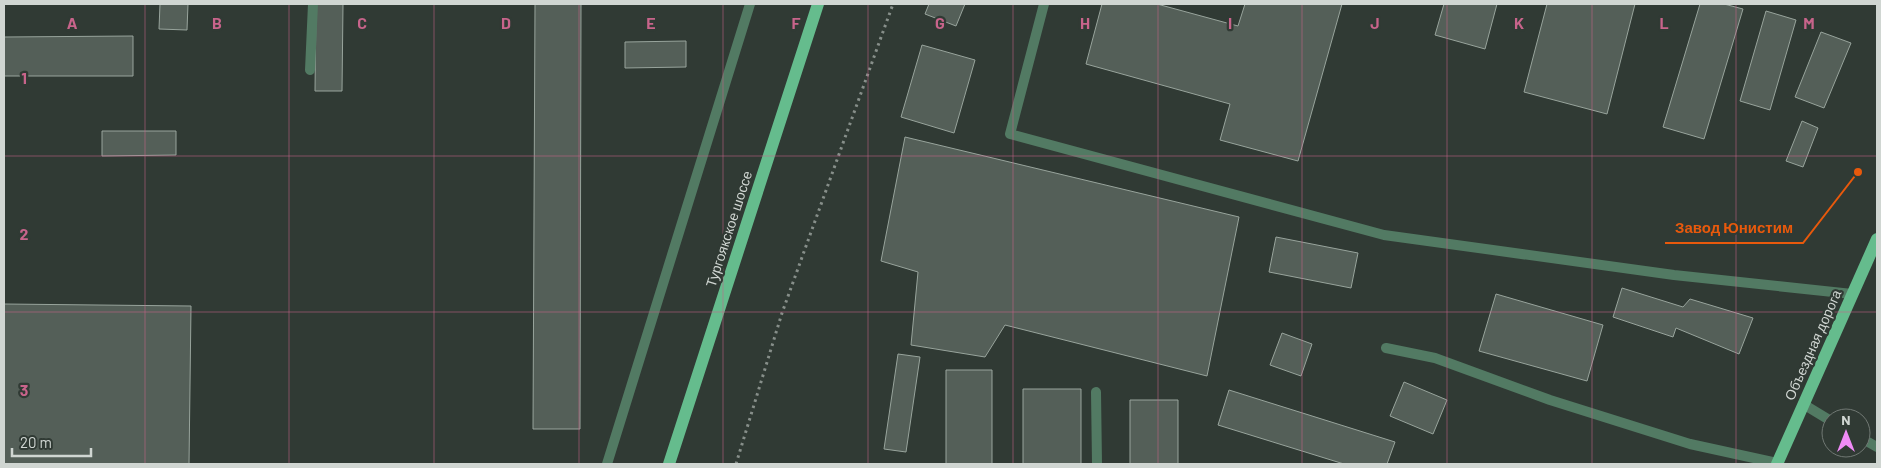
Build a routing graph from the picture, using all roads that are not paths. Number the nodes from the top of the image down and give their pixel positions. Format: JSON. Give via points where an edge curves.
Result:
{"nodes":[{"id":1,"x":313,"y":4,"type":"edge"},
{"id":2,"x":750,"y":4,"type":"edge"},
{"id":3,"x":818,"y":4,"type":"edge"},
{"id":4,"x":1044,"y":4,"type":"edge"},
{"id":5,"x":310,"y":70,"type":"dead end"},
{"id":6,"x":1877,"y":239,"type":"edge"},
{"id":7,"x":1852,"y":294,"type":"junction"},
{"id":8,"x":1386,"y":348,"type":"dead end"},
{"id":9,"x":1096,"y":392,"type":"dead end"},
{"id":10,"x":1803,"y":404,"type":"junction"},
{"id":11,"x":1821,"y":415,"type":"edge"},
{"id":12,"x":607,"y":464,"type":"edge"},
{"id":13,"x":669,"y":464,"type":"edge"},
{"id":14,"x":1097,"y":464,"type":"edge"},
{"id":15,"x":1777,"y":464,"type":"edge"}],
"edges":[{"from":1,"to":5,"type":"lane"},
{"from":2,"to":12,"type":"lane"},
{"from":3,"to":13,"type":"main road","name":"Тургоякское шоссе"},
{"from":4,"to":7,"type":"lane","via":[[1010,134],[1384,235],[1674,275]]},
{"from":6,"to":7,"type":"main road","name":"Объездная дорога"},
{"from":7,"to":10,"type":"main road","name":"Объездная дорога"},
{"from":8,"to":15,"type":"lane","via":[[1435,358],[1550,400],[1690,444]]},
{"from":9,"to":14,"type":"lane"},
{"from":10,"to":11,"type":"lane"},
{"from":10,"to":15,"type":"main road","name":"Объездная дорога"}]}
